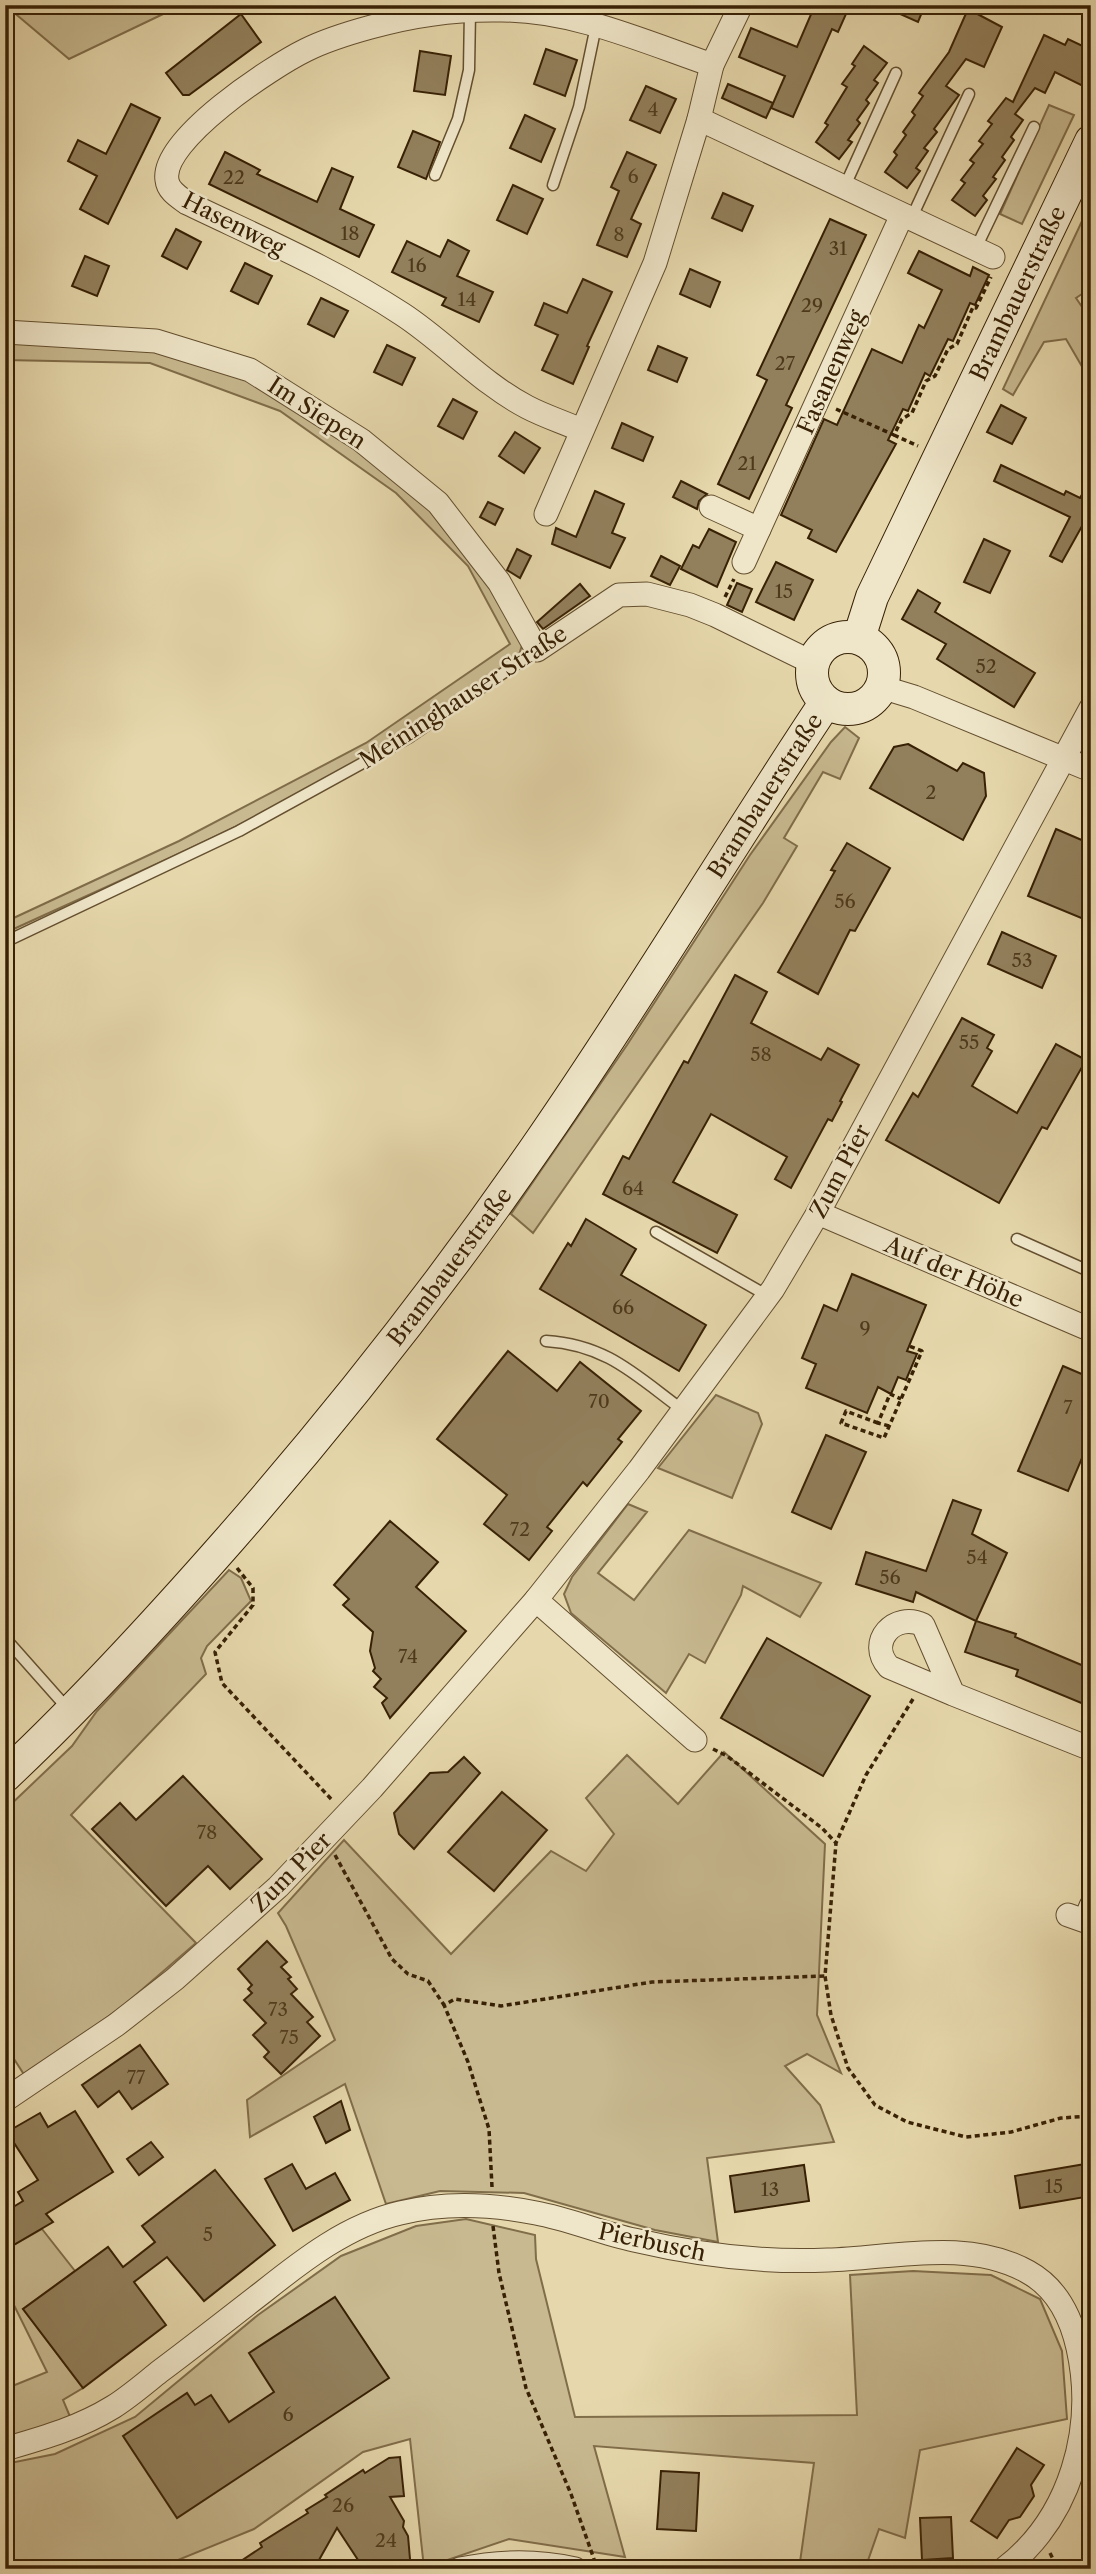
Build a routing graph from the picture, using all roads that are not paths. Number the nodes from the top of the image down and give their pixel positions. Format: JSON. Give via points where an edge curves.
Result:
{"nodes":[{"id":1,"x":741,"y":5,"type":"edge"},
{"id":2,"x":470,"y":10,"type":"junction"},
{"id":3,"x":596,"y":26,"type":"junction"},
{"id":4,"x":712,"y":65,"type":"junction"},
{"id":5,"x":896,"y":73,"type":"dead end"},
{"id":6,"x":969,"y":94,"type":"dead end"},
{"id":7,"x":699,"y":119,"type":"junction"},
{"id":8,"x":1034,"y":127,"type":"dead end"},
{"id":9,"x":1091,"y":141,"type":"edge"},
{"id":10,"x":435,"y":175,"type":"dead end"},
{"id":11,"x":553,"y":185,"type":"dead end"},
{"id":12,"x":844,"y":187,"type":"junction"},
{"id":13,"x":907,"y":217,"type":"junction"},
{"id":14,"x":988,"y":258,"type":"joint"},
{"id":15,"x":5,"y":332,"type":"edge"},
{"id":16,"x":581,"y":430,"type":"junction"},
{"id":17,"x":711,"y":508,"type":"dead end"},
{"id":18,"x":546,"y":514,"type":"dead end"},
{"id":19,"x":759,"y":529,"type":"junction"},
{"id":20,"x":744,"y":562,"type":"road end"},
{"id":21,"x":859,"y":638,"type":"junction"},
{"id":22,"x":537,"y":650,"type":"junction"},
{"id":23,"x":813,"y":663,"type":"junction"},
{"id":24,"x":881,"y":687,"type":"junction"},
{"id":25,"x":826,"y":702,"type":"junction"},
{"id":26,"x":1091,"y":708,"type":"edge"},
{"id":27,"x":1063,"y":759,"type":"junction"},
{"id":28,"x":1091,"y":770,"type":"edge"},
{"id":29,"x":5,"y":942,"type":"edge"},
{"id":30,"x":818,"y":1213,"type":"junction"},
{"id":31,"x":656,"y":1232,"type":"dead end"},
{"id":32,"x":1017,"y":1240,"type":"dead end"},
{"id":33,"x":1091,"y":1272,"type":"edge"},
{"id":34,"x":768,"y":1296,"type":"junction"},
{"id":35,"x":1091,"y":1330,"type":"edge"},
{"id":36,"x":546,"y":1341,"type":"dead end"},
{"id":37,"x":684,"y":1410,"type":"junction"},
{"id":38,"x":536,"y":1600,"type":"junction"},
{"id":39,"x":5,"y":1638,"type":"edge"},
{"id":40,"x":953,"y":1694,"type":"junction"},
{"id":41,"x":72,"y":1713,"type":"junction"},
{"id":42,"x":695,"y":1740,"type":"road end"},
{"id":43,"x":1091,"y":1749,"type":"edge"},
{"id":44,"x":5,"y":1776,"type":"edge"},
{"id":45,"x":1091,"y":1906,"type":"edge"},
{"id":46,"x":1068,"y":1915,"type":"dead end"},
{"id":47,"x":5,"y":2100,"type":"edge"},
{"id":48,"x":5,"y":2449,"type":"edge"},
{"id":49,"x":460,"y":2569,"type":"edge"},
{"id":50,"x":575,"y":2569,"type":"edge"},
{"id":51,"x":1004,"y":2569,"type":"edge"}],
"edges":[{"from":1,"to":4,"type":"street"},
{"from":2,"to":3,"type":"street","name":"Hasenweg","via":[[552,15]]},
{"from":2,"to":10,"type":"lane","via":[[469,70],[458,119]]},
{"from":2,"to":16,"type":"street","name":"Hasenweg","via":[[372,27],[306,50],[214,111],[177,152],[167,169],[167,182],[187,203],[301,257],[404,315],[526,406]]},
{"from":3,"to":4,"type":"street","name":"Hasenweg"},
{"from":3,"to":11,"type":"lane","via":[[579,107]]},
{"from":4,"to":7,"type":"street"},
{"from":5,"to":12,"type":"lane"},
{"from":6,"to":13,"type":"lane"},
{"from":7,"to":12,"type":"street"},
{"from":7,"to":16,"type":"street","via":[[654,263]]},
{"from":8,"to":14,"type":"lane"},
{"from":9,"to":21,"type":"main road","name":"Brambauerstraße","via":[[872,597]]},
{"from":12,"to":13,"type":"street"},
{"from":13,"to":14,"type":"street"},
{"from":13,"to":19,"type":"street","name":"Fasanenweg"},
{"from":15,"to":22,"type":"street","name":"Im Siepen","via":[[156,341],[250,370],[361,440],[438,503],[499,582]]},
{"from":16,"to":18,"type":"street"},
{"from":17,"to":19,"type":"street"},
{"from":19,"to":20,"type":"street","name":"Fasanenweg"},
{"from":21,"to":23,"type":"main road","via":[[848,636],[825,644]]},
{"from":21,"to":24,"type":"main road","via":[[881,657]]},
{"from":22,"to":23,"type":"street","name":"Meininghauser Straße","via":[[619,595],[647,594],[690,604]]},
{"from":22,"to":29,"type":"lane","name":"Meininghauser Straße","via":[[410,737],[240,831]]},
{"from":23,"to":25,"type":"main road","via":[[815,689]]},
{"from":24,"to":25,"type":"main road","via":[[858,708]]},
{"from":24,"to":27,"type":"street"},
{"from":25,"to":41,"type":"main road","name":"Brambauerstraße","via":[[544,1137],[420,1306],[221,1549]]},
{"from":26,"to":27,"type":"street","name":"Zum Pier"},
{"from":27,"to":28,"type":"street"},
{"from":27,"to":30,"type":"street","name":"Zum Pier"},
{"from":30,"to":34,"type":"street","name":"Zum Pier"},
{"from":30,"to":35,"type":"street","name":"Auf der Höhe"},
{"from":31,"to":34,"type":"lane"},
{"from":32,"to":33,"type":"lane"},
{"from":34,"to":37,"type":"street","name":"Zum Pier"},
{"from":36,"to":37,"type":"lane","via":[[575,1343],[600,1352]]},
{"from":37,"to":38,"type":"street","name":"Zum Pier"},
{"from":38,"to":42,"type":"street"},
{"from":38,"to":47,"type":"street","name":"Zum Pier","via":[[278,1887],[175,1979]]},
{"from":39,"to":41,"type":"lane"},
{"from":40,"to":40,"type":"street","via":[[890,1667],[882,1659],[882,1639],[895,1625],[914,1621],[923,1625]]},
{"from":40,"to":43,"type":"street"},
{"from":41,"to":44,"type":"main road","name":"Brambauerstraße"},
{"from":45,"to":46,"type":"street","via":[[1085,1921]]},
{"from":48,"to":51,"type":"street","name":"Pierbusch","via":[[57,2435],[116,2405],[298,2265],[342,2237],[395,2214],[458,2205],[493,2206],[726,2257],[828,2260],[978,2255],[1030,2273],[1053,2292],[1069,2317],[1082,2367],[1086,2410],[1076,2463],[1059,2504],[1035,2540]]},
{"from":49,"to":50,"type":"street","via":[[546,2562]]}]}
